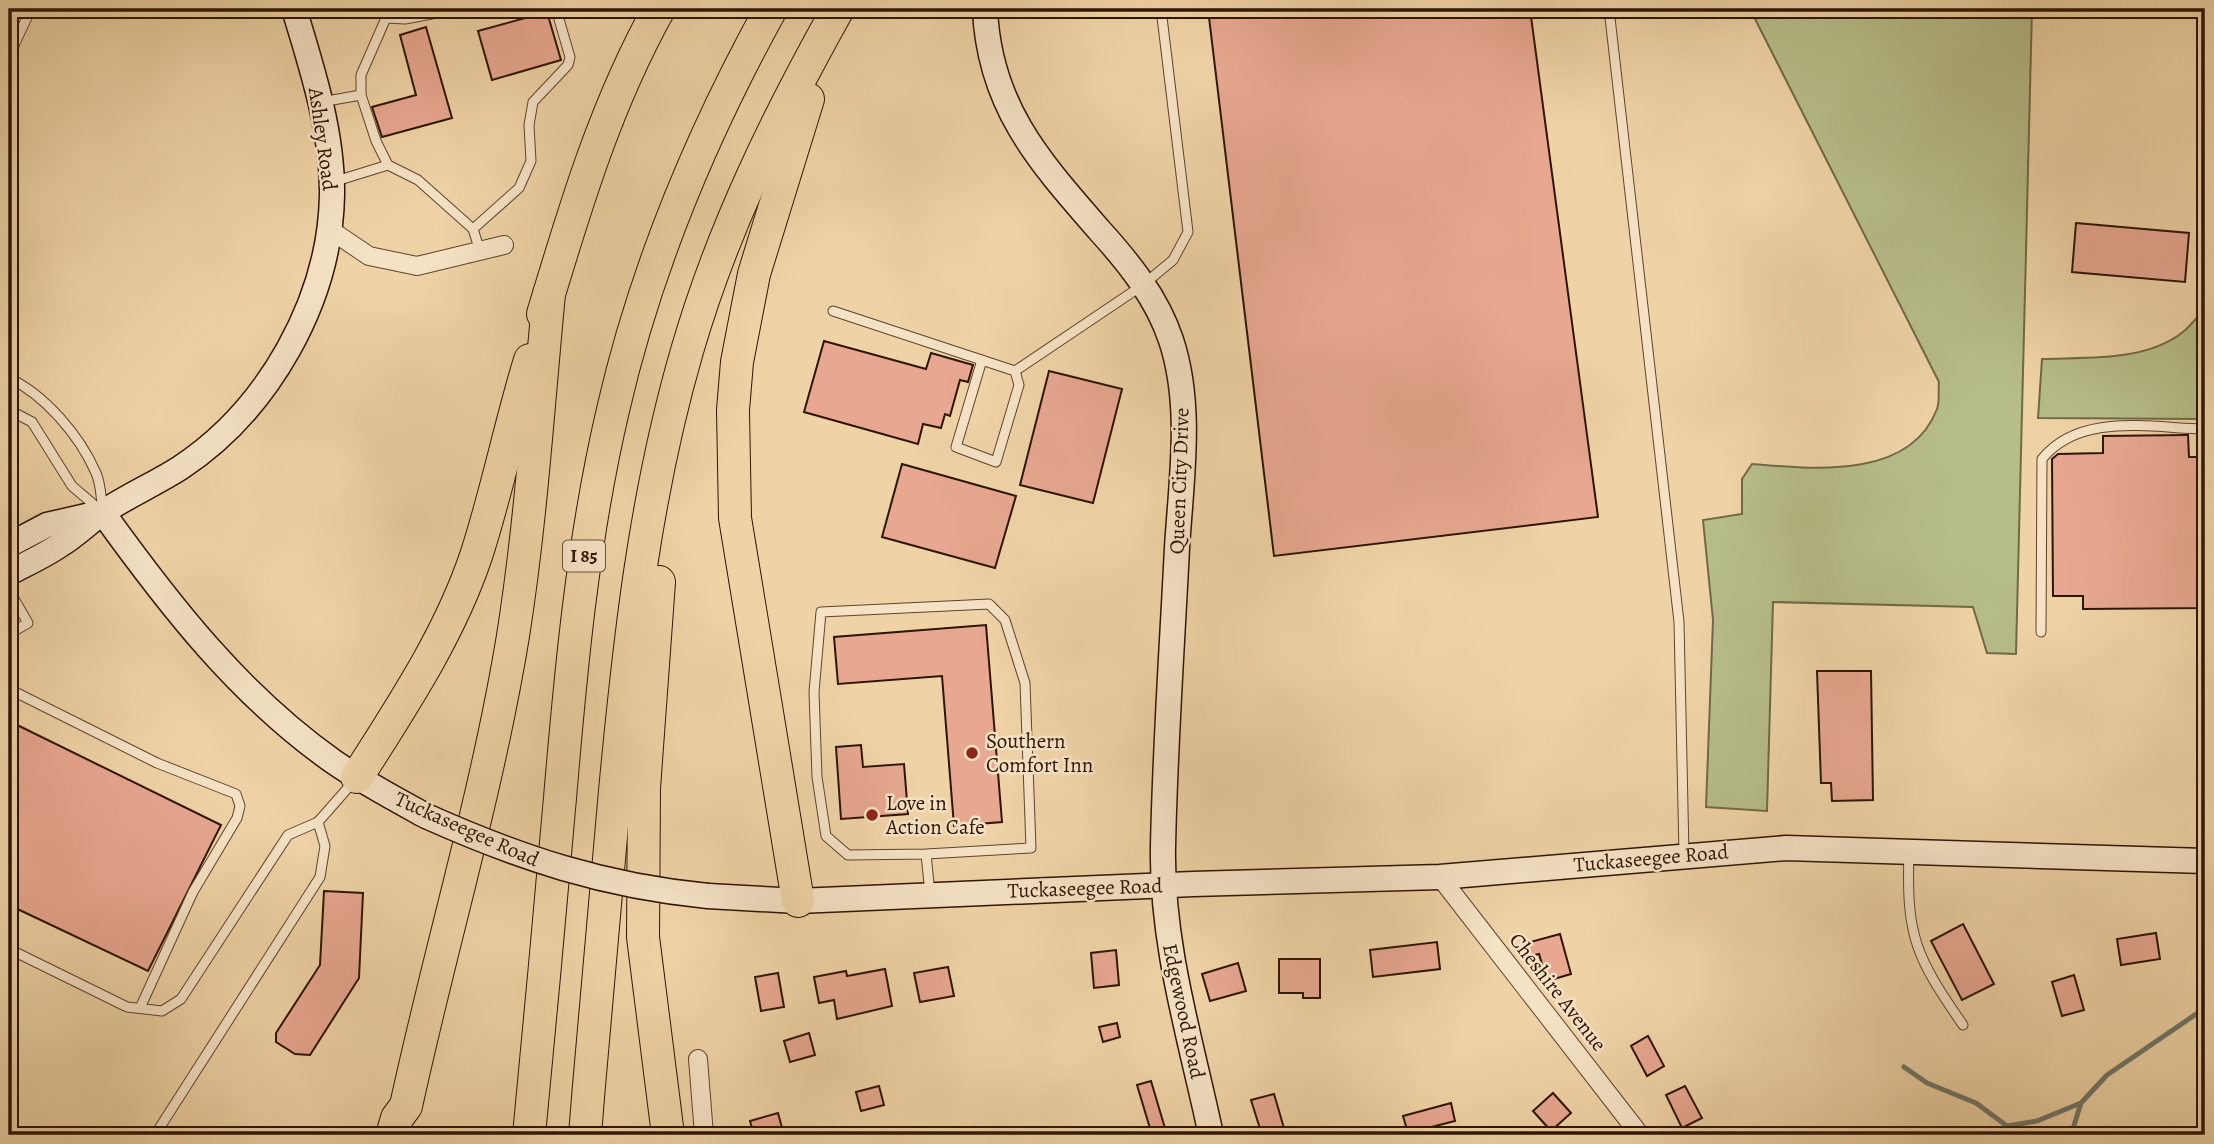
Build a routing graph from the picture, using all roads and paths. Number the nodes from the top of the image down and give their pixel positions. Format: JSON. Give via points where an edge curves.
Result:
{"nodes":[{"id":1,"x":31,"y":9,"type":"edge"},
{"id":2,"x":294,"y":9,"type":"edge"},
{"id":3,"x":458,"y":9,"type":"edge"},
{"id":4,"x":556,"y":9,"type":"edge"},
{"id":5,"x":659,"y":9,"type":"edge"},
{"id":6,"x":771,"y":9,"type":"edge"},
{"id":7,"x":840,"y":9,"type":"edge"},
{"id":8,"x":985,"y":9,"type":"edge"},
{"id":9,"x":1161,"y":9,"type":"edge"},
{"id":10,"x":1609,"y":9,"type":"edge"},
{"id":11,"x":385,"y":13,"type":"edge"},
{"id":12,"x":9,"y":56,"type":"edge"},
{"id":13,"x":361,"y":95,"type":"junction"},
{"id":14,"x":319,"y":102,"type":"junction"},
{"id":15,"x":388,"y":164,"type":"junction"},
{"id":16,"x":331,"y":183,"type":"junction"},
{"id":17,"x":329,"y":229,"type":"junction"},
{"id":18,"x":473,"y":229,"type":"junction"},
{"id":19,"x":503,"y":245,"type":"dead end"},
{"id":20,"x":480,"y":251,"type":"junction"},
{"id":21,"x":1143,"y":285,"type":"junction"},
{"id":22,"x":549,"y":293,"type":"junction"},
{"id":23,"x":833,"y":311,"type":"dead end"},
{"id":24,"x":687,"y":350,"type":"junction"},
{"id":25,"x":982,"y":360,"type":"junction"},
{"id":26,"x":1014,"y":371,"type":"junction"},
{"id":27,"x":9,"y":378,"type":"edge"},
{"id":28,"x":9,"y":410,"type":"edge"},
{"id":29,"x":2205,"y":429,"type":"edge"},
{"id":30,"x":103,"y":513,"type":"junction"},
{"id":31,"x":9,"y":545,"type":"edge"},
{"id":32,"x":9,"y":573,"type":"edge"},
{"id":33,"x":9,"y":590,"type":"edge"},
{"id":34,"x":2040,"y":632,"type":"dead end"},
{"id":35,"x":9,"y":634,"type":"edge"},
{"id":36,"x":9,"y":689,"type":"edge"},
{"id":37,"x":357,"y":777,"type":"junction"},
{"id":38,"x":318,"y":822,"type":"junction"},
{"id":39,"x":1909,"y":852,"type":"junction"},
{"id":40,"x":926,"y":854,"type":"junction"},
{"id":41,"x":1684,"y":854,"type":"junction"},
{"id":42,"x":2205,"y":861,"type":"edge"},
{"id":43,"x":1440,"y":877,"type":"junction"},
{"id":44,"x":1164,"y":885,"type":"junction"},
{"id":45,"x":930,"y":895,"type":"junction"},
{"id":46,"x":799,"y":901,"type":"junction"},
{"id":47,"x":9,"y":949,"type":"edge"},
{"id":48,"x":140,"y":1009,"type":"junction"},
{"id":49,"x":1963,"y":1025,"type":"dead end"},
{"id":50,"x":698,"y":1059,"type":"dead end"},
{"id":51,"x":408,"y":1121,"type":"edge"},
{"id":52,"x":155,"y":1135,"type":"edge"},
{"id":53,"x":392,"y":1135,"type":"edge"},
{"id":54,"x":529,"y":1135,"type":"edge"},
{"id":55,"x":585,"y":1135,"type":"edge"},
{"id":56,"x":668,"y":1135,"type":"edge"},
{"id":57,"x":704,"y":1135,"type":"edge"},
{"id":58,"x":1211,"y":1135,"type":"edge"},
{"id":59,"x":1640,"y":1135,"type":"edge"}],
"edges":[{"from":1,"to":12,"type":"lane"},
{"from":2,"to":14,"type":"street","name":"Ashley Road"},
{"from":3,"to":11,"type":"lane","via":[[405,19]]},
{"from":4,"to":18,"type":"lane","via":[[570,57],[568,65],[533,102],[528,125],[531,161],[519,188]]},
{"from":5,"to":22,"type":"highway","via":[[613,101],[587,168]]},
{"from":6,"to":54,"type":"highway","number":"I 85","via":[[724,100],[659,255],[604,447],[579,597]]},
{"from":7,"to":24,"type":"highway","via":[[748,184]]},
{"from":7,"to":46,"type":"highway","via":[[764,236],[744,318],[733,410],[735,517]]},
{"from":8,"to":21,"type":"street","name":"Queen City Drive","via":[[989,56],[1009,112],[1053,177]]},
{"from":9,"to":21,"type":"lane","via":[[1188,232],[1173,260]]},
{"from":10,"to":41,"type":"lane","via":[[1679,622]]},
{"from":11,"to":13,"type":"lane","via":[[362,75]]},
{"from":13,"to":14,"type":"lane"},
{"from":13,"to":15,"type":"lane"},
{"from":14,"to":16,"type":"street","name":"Ashley Road"},
{"from":15,"to":16,"type":"lane"},
{"from":15,"to":18,"type":"lane","via":[[418,180]]},
{"from":16,"to":17,"type":"street","name":"Ashley Road"},
{"from":17,"to":20,"type":"street","via":[[369,256],[417,266]]},
{"from":17,"to":30,"type":"street","name":"Ashley Road","via":[[311,300],[269,380],[216,439],[190,460]]},
{"from":18,"to":20,"type":"lane"},
{"from":19,"to":20,"type":"street"},
{"from":21,"to":26,"type":"lane"},
{"from":21,"to":44,"type":"street","name":"Queen City Drive","via":[[1172,341],[1182,394]]},
{"from":22,"to":37,"type":"highway","via":[[475,558],[454,611]]},
{"from":22,"to":51,"type":"highway","via":[[535,467],[512,638]]},
{"from":23,"to":25,"type":"lane"},
{"from":24,"to":55,"type":"highway","via":[[654,485],[637,581]]},
{"from":24,"to":56,"type":"highway","via":[[654,620],[644,788],[643,937]]},
{"from":25,"to":26,"type":"lane"},
{"from":25,"to":26,"type":"lane","via":[[956,447],[996,462],[1020,385]]},
{"from":27,"to":30,"type":"lane","via":[[57,414],[97,474]]},
{"from":28,"to":30,"type":"lane","via":[[32,422],[72,486]]},
{"from":29,"to":34,"type":"lane","via":[[2092,427],[2054,443],[2042,459]]},
{"from":30,"to":31,"type":"street","name":"Ashley Road","via":[[47,525]]},
{"from":30,"to":32,"type":"street","name":"Ashley Road","via":[[60,545]]},
{"from":30,"to":37,"type":"street","name":"Tuckaseegee Road","via":[[180,618],[222,665],[292,729]]},
{"from":33,"to":35,"type":"lane","via":[[28,623]]},
{"from":36,"to":48,"type":"lane","via":[[157,763],[236,794],[237,818],[193,892]]},
{"from":37,"to":38,"type":"lane"},
{"from":37,"to":46,"type":"street","name":"Tuckaseegee Road","bridge":true,"via":[[426,816],[574,874],[708,896]]},
{"from":38,"to":48,"type":"lane","via":[[288,835],[181,999],[162,1011]]},
{"from":38,"to":52,"type":"lane","via":[[325,846],[320,877]]},
{"from":39,"to":41,"type":"street","name":"Tuckaseegee Road","via":[[1786,848]]},
{"from":39,"to":42,"type":"street","name":"Tuckaseegee Road"},
{"from":39,"to":49,"type":"lane","via":[[1907,900],[1917,950]]},
{"from":40,"to":40,"type":"lane","via":[[1031,848],[1025,683],[1005,620],[989,604],[821,612],[814,692],[817,777],[826,836],[848,855]]},
{"from":40,"to":45,"type":"lane"},
{"from":41,"to":43,"type":"street","name":"Tuckaseegee Road"},
{"from":43,"to":44,"type":"street","name":"Tuckaseegee Road"},
{"from":43,"to":59,"type":"street","name":"Cheshire Avenue"},
{"from":44,"to":45,"type":"street","name":"Tuckaseegee Road"},
{"from":44,"to":58,"type":"street","name":"Edgewood Road","via":[[1166,926]]},
{"from":45,"to":46,"type":"street","name":"Tuckaseegee Road"},
{"from":47,"to":48,"type":"lane","via":[[127,1007]]},
{"from":50,"to":57,"type":"street"},
{"from":51,"to":53,"type":"highway","via":[[397,1118]]}]}
